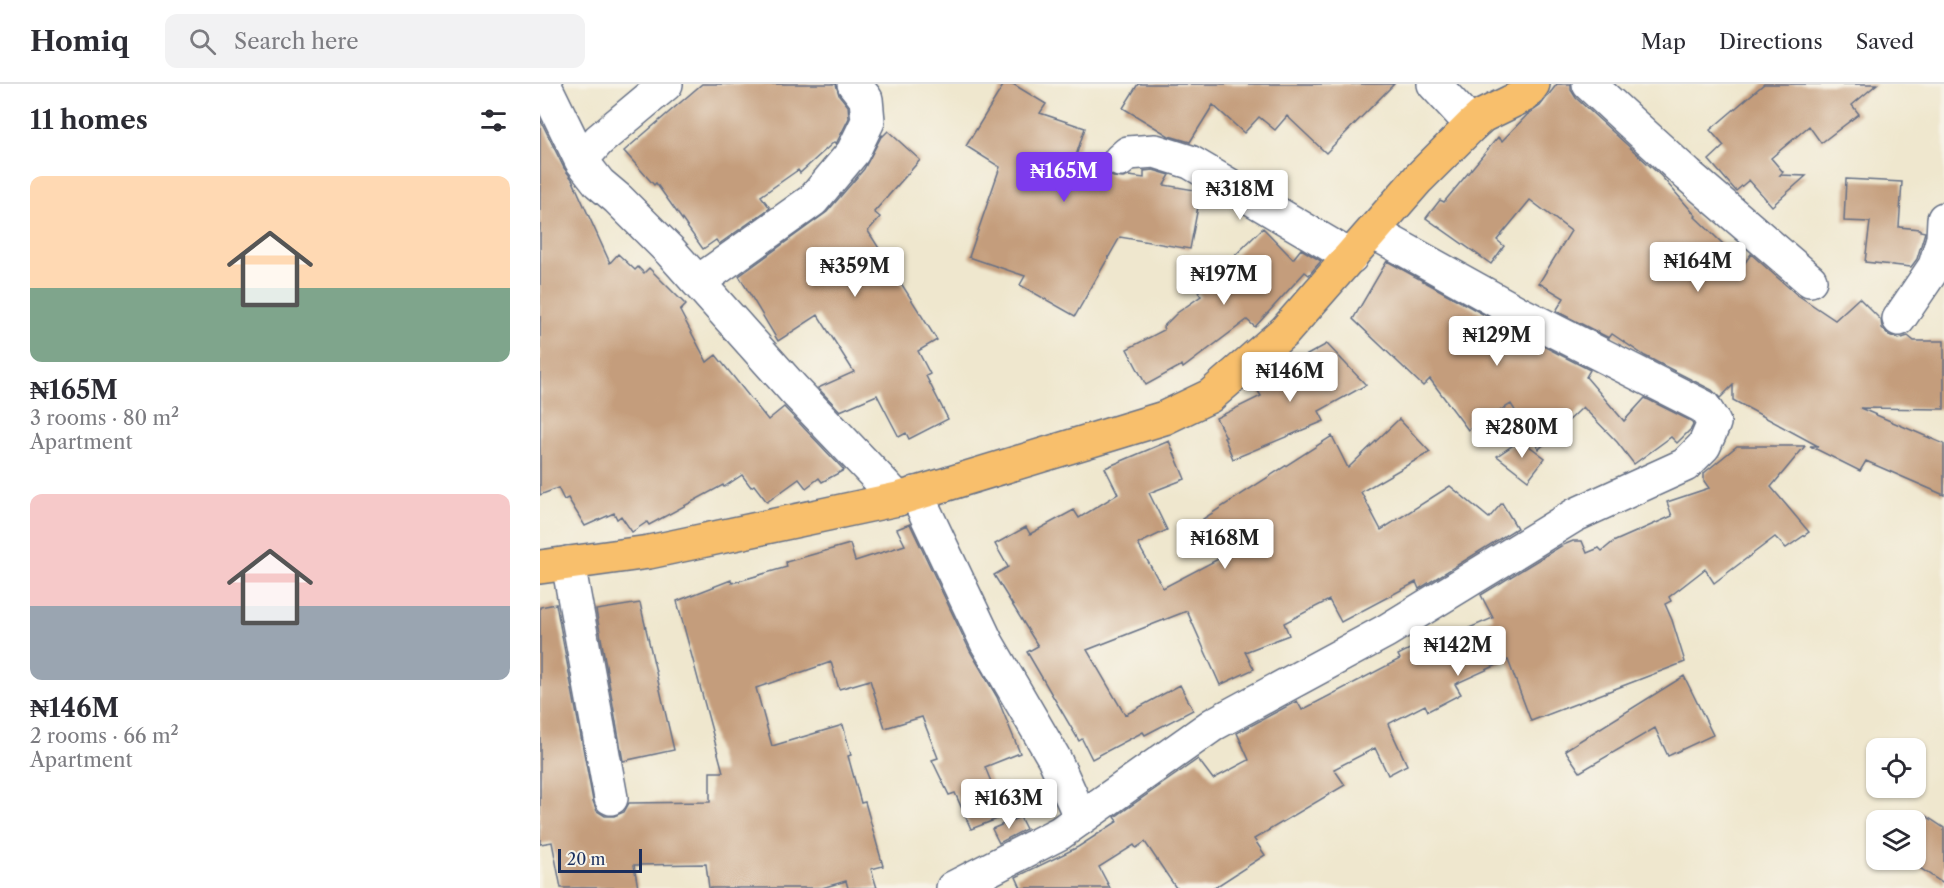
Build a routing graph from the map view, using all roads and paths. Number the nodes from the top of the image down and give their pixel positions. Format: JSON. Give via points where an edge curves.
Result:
{"nodes":[{"id":1,"x":544,"y":84,"type":"edge"},
{"id":2,"x":666,"y":84,"type":"edge"},
{"id":3,"x":854,"y":84,"type":"edge"},
{"id":4,"x":1434,"y":84,"type":"edge"},
{"id":5,"x":1503,"y":84,"type":"edge"},
{"id":6,"x":1533,"y":84,"type":"edge"},
{"id":7,"x":1589,"y":84,"type":"edge"},
{"id":8,"x":1477,"y":121,"type":"junction"},
{"id":9,"x":581,"y":160,"type":"junction"},
{"id":10,"x":1120,"y":160,"type":"dead end"},
{"id":11,"x":1944,"y":219,"type":"edge"},
{"id":12,"x":1373,"y":232,"type":"junction"},
{"id":13,"x":1351,"y":257,"type":"junction"},
{"id":14,"x":1810,"y":280,"type":"dead end"},
{"id":15,"x":698,"y":282,"type":"junction"},
{"id":16,"x":1899,"y":319,"type":"dead end"},
{"id":17,"x":907,"y":496,"type":"junction"},
{"id":18,"x":554,"y":565,"type":"edge"},
{"id":19,"x":611,"y":798,"type":"dead end"},
{"id":20,"x":1080,"y":818,"type":"junction"},
{"id":21,"x":953,"y":888,"type":"edge"}],
"edges":[{"from":1,"to":9,"type":"street"},
{"from":2,"to":9,"type":"street"},
{"from":3,"to":15,"type":"street","via":[[866,99],[868,121],[853,152],[813,200]]},
{"from":4,"to":8,"type":"street"},
{"from":5,"to":8,"type":"main road"},
{"from":6,"to":8,"type":"main road","via":[[1526,95]]},
{"from":7,"to":14,"type":"street"},
{"from":8,"to":12,"type":"main road","via":[[1418,179]]},
{"from":9,"to":15,"type":"street"},
{"from":10,"to":13,"type":"street","via":[[1128,153],[1155,151],[1190,162]]},
{"from":11,"to":16,"type":"street","via":[[1935,266]]},
{"from":12,"to":13,"type":"main road"},
{"from":12,"to":20,"type":"street","via":[[1517,312],[1704,407],[1714,423],[1704,446],[1685,465],[1575,515],[1386,631],[1214,724]]},
{"from":13,"to":17,"type":"main road","via":[[1285,331],[1210,396],[1164,418]]},
{"from":15,"to":17,"type":"street","via":[[794,390]]},
{"from":17,"to":18,"type":"main road","via":[[649,552]]},
{"from":17,"to":20,"type":"street","via":[[1054,758]]},
{"from":18,"to":19,"type":"street"},
{"from":20,"to":21,"type":"street","via":[[1060,833]]}]}
